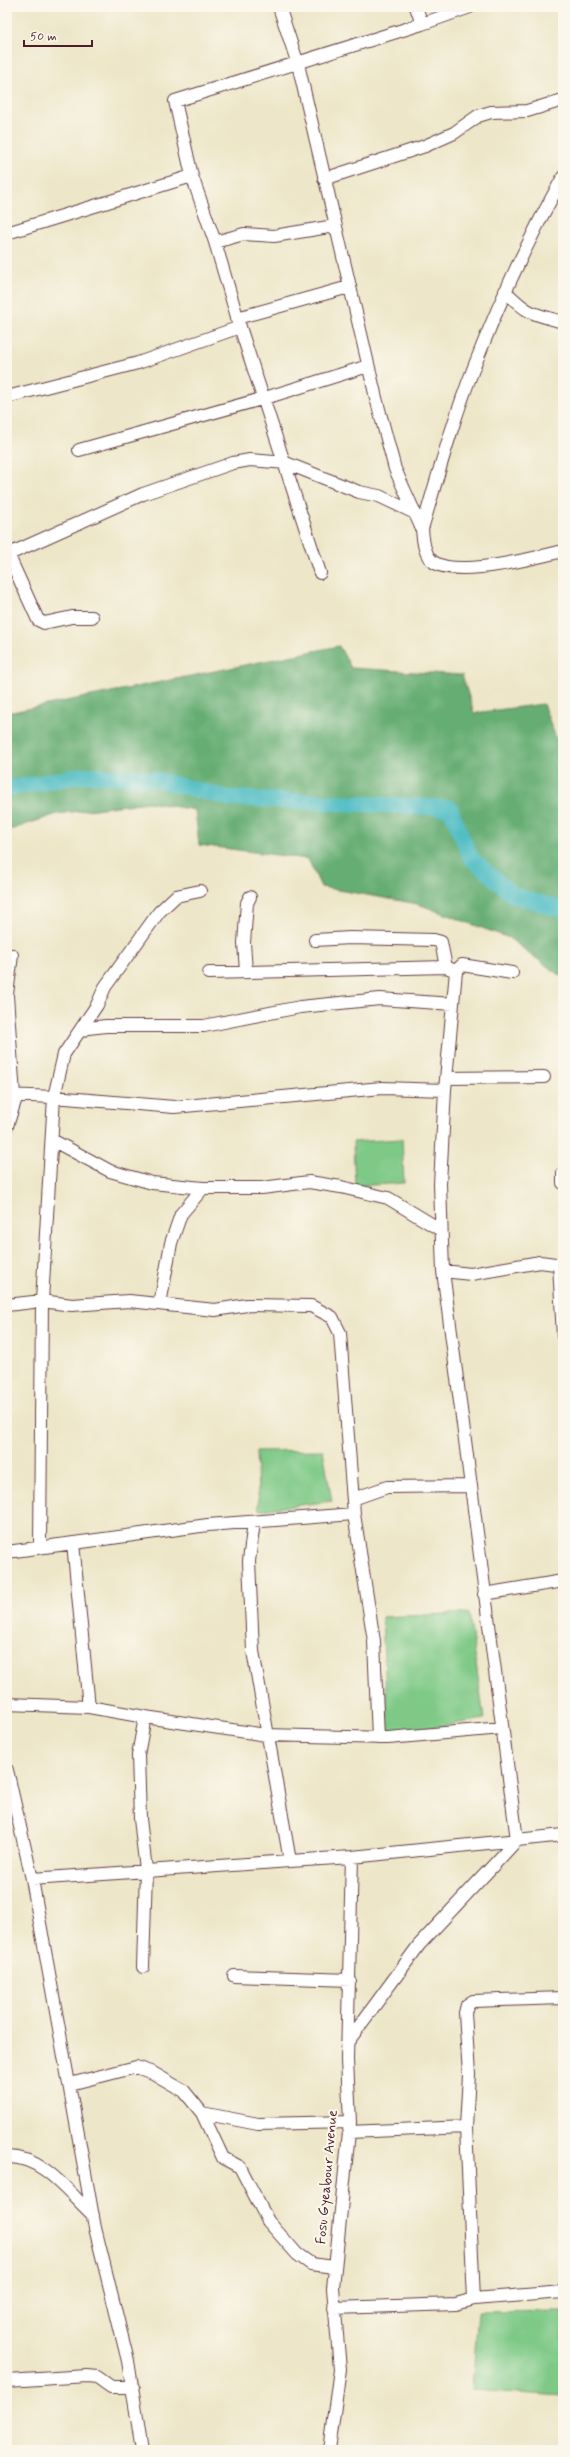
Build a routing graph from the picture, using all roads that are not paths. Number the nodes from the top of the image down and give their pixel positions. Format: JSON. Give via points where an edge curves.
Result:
{"nodes":[{"id":1,"x":279,"y":7,"type":"edge"},
{"id":2,"x":416,"y":7,"type":"edge"},
{"id":3,"x":470,"y":7,"type":"edge"},
{"id":4,"x":422,"y":24,"type":"junction"},
{"id":5,"x":298,"y":64,"type":"junction"},
{"id":6,"x":563,"y":100,"type":"edge"},
{"id":7,"x":192,"y":176,"type":"junction"},
{"id":8,"x":563,"y":178,"type":"edge"},
{"id":9,"x":324,"y":179,"type":"junction"},
{"id":10,"x":335,"y":226,"type":"junction"},
{"id":11,"x":7,"y":233,"type":"edge"},
{"id":12,"x":215,"y":242,"type":"junction"},
{"id":13,"x":349,"y":287,"type":"junction"},
{"id":14,"x":505,"y":291,"type":"junction"},
{"id":15,"x":239,"y":322,"type":"junction"},
{"id":16,"x":563,"y":322,"type":"edge"},
{"id":17,"x":368,"y":366,"type":"junction"},
{"id":18,"x":7,"y":397,"type":"edge"},
{"id":19,"x":265,"y":398,"type":"junction"},
{"id":20,"x":80,"y":450,"type":"dead end"},
{"id":21,"x":286,"y":463,"type":"junction"},
{"id":22,"x":415,"y":513,"type":"junction"},
{"id":23,"x":422,"y":529,"type":"junction"},
{"id":24,"x":563,"y":551,"type":"edge"},
{"id":25,"x":7,"y":554,"type":"edge"},
{"id":26,"x":320,"y":573,"type":"dead end"},
{"id":27,"x":92,"y":617,"type":"dead end"},
{"id":28,"x":200,"y":891,"type":"dead end"},
{"id":29,"x":250,"y":897,"type":"dead end"},
{"id":30,"x":315,"y":940,"type":"dead end"},
{"id":31,"x":12,"y":955,"type":"dead end"},
{"id":32,"x":451,"y":969,"type":"junction"},
{"id":33,"x":246,"y":971,"type":"junction"},
{"id":34,"x":209,"y":973,"type":"dead end"},
{"id":35,"x":512,"y":973,"type":"dead end"},
{"id":36,"x":7,"y":995,"type":"edge"},
{"id":37,"x":453,"y":1004,"type":"junction"},
{"id":38,"x":79,"y":1032,"type":"junction"},
{"id":39,"x":544,"y":1077,"type":"dead end"},
{"id":40,"x":445,"y":1084,"type":"junction"},
{"id":41,"x":13,"y":1095,"type":"edge"},
{"id":42,"x":54,"y":1098,"type":"junction"},
{"id":43,"x":7,"y":1126,"type":"edge"},
{"id":44,"x":52,"y":1140,"type":"junction"},
{"id":45,"x":563,"y":1173,"type":"edge"},
{"id":46,"x":563,"y":1183,"type":"edge"},
{"id":47,"x":203,"y":1188,"type":"junction"},
{"id":48,"x":441,"y":1230,"type":"junction"},
{"id":49,"x":561,"y":1265,"type":"edge"},
{"id":50,"x":443,"y":1270,"type":"junction"},
{"id":51,"x":42,"y":1301,"type":"junction"},
{"id":52,"x":160,"y":1304,"type":"junction"},
{"id":53,"x":7,"y":1305,"type":"edge"},
{"id":54,"x":563,"y":1336,"type":"edge"},
{"id":55,"x":471,"y":1486,"type":"junction"},
{"id":56,"x":353,"y":1499,"type":"junction"},
{"id":57,"x":354,"y":1514,"type":"junction"},
{"id":58,"x":254,"y":1522,"type":"junction"},
{"id":59,"x":73,"y":1543,"type":"junction"},
{"id":60,"x":40,"y":1547,"type":"junction"},
{"id":61,"x":7,"y":1552,"type":"edge"},
{"id":62,"x":563,"y":1581,"type":"edge"},
{"id":63,"x":484,"y":1594,"type":"junction"},
{"id":64,"x":7,"y":1704,"type":"edge"},
{"id":65,"x":89,"y":1707,"type":"junction"},
{"id":66,"x":145,"y":1717,"type":"junction"},
{"id":67,"x":502,"y":1728,"type":"junction"},
{"id":68,"x":266,"y":1735,"type":"junction"},
{"id":69,"x":378,"y":1738,"type":"junction"},
{"id":70,"x":7,"y":1770,"type":"edge"},
{"id":71,"x":10,"y":1795,"type":"edge"},
{"id":72,"x":563,"y":1835,"type":"edge"},
{"id":73,"x":516,"y":1840,"type":"junction"},
{"id":74,"x":352,"y":1857,"type":"junction"},
{"id":75,"x":290,"y":1861,"type":"junction"},
{"id":76,"x":146,"y":1870,"type":"junction"},
{"id":77,"x":32,"y":1879,"type":"junction"},
{"id":78,"x":143,"y":1967,"type":"dead end"},
{"id":79,"x":234,"y":1976,"type":"dead end"},
{"id":80,"x":350,"y":1980,"type":"junction"},
{"id":81,"x":563,"y":1998,"type":"edge"},
{"id":82,"x":347,"y":2043,"type":"junction"},
{"id":83,"x":70,"y":2084,"type":"junction"},
{"id":84,"x":202,"y":2113,"type":"junction"},
{"id":85,"x":349,"y":2127,"type":"junction"},
{"id":86,"x":466,"y":2127,"type":"junction"},
{"id":87,"x":7,"y":2157,"type":"edge"},
{"id":88,"x":93,"y":2215,"type":"junction"},
{"id":89,"x":334,"y":2267,"type":"junction"},
{"id":90,"x":563,"y":2292,"type":"edge"},
{"id":91,"x":474,"y":2299,"type":"junction"},
{"id":92,"x":334,"y":2308,"type":"junction"},
{"id":93,"x":7,"y":2381,"type":"edge"},
{"id":94,"x":133,"y":2387,"type":"junction"},
{"id":95,"x":142,"y":2450,"type":"edge"},
{"id":96,"x":329,"y":2450,"type":"edge"}],
"edges":[{"from":1,"to":5,"type":"street"},
{"from":2,"to":4,"type":"street"},
{"from":3,"to":4,"type":"street"},
{"from":4,"to":5,"type":"street"},
{"from":5,"to":7,"type":"street","via":[[175,101]]},
{"from":5,"to":9,"type":"street"},
{"from":6,"to":9,"type":"street","via":[[527,111],[484,114],[454,133],[424,146]]},
{"from":7,"to":11,"type":"street"},
{"from":7,"to":12,"type":"street"},
{"from":8,"to":14,"type":"street"},
{"from":9,"to":10,"type":"street"},
{"from":10,"to":12,"type":"street","via":[[274,236],[244,234]]},
{"from":10,"to":13,"type":"street"},
{"from":12,"to":15,"type":"street"},
{"from":13,"to":15,"type":"street"},
{"from":13,"to":17,"type":"street"},
{"from":14,"to":16,"type":"street","via":[[523,308],[535,315]]},
{"from":14,"to":23,"type":"street","via":[[454,423]]},
{"from":15,"to":18,"type":"street","via":[[138,363]]},
{"from":15,"to":19,"type":"street"},
{"from":17,"to":19,"type":"street"},
{"from":17,"to":22,"type":"street","via":[[395,469]]},
{"from":19,"to":20,"type":"street"},
{"from":19,"to":21,"type":"street"},
{"from":21,"to":22,"type":"street","via":[[359,492],[379,496]]},
{"from":21,"to":25,"type":"street","via":[[250,460],[233,462],[143,494]]},
{"from":21,"to":26,"type":"street"},
{"from":22,"to":23,"type":"street"},
{"from":23,"to":24,"type":"street","via":[[428,556],[435,563],[448,566],[498,566]]},
{"from":25,"to":27,"type":"street","via":[[38,620],[44,623],[72,616]]},
{"from":28,"to":38,"type":"street","via":[[176,896],[159,912],[105,987],[97,1005]]},
{"from":29,"to":33,"type":"street","via":[[247,903],[244,944]]},
{"from":30,"to":32,"type":"street","via":[[434,940],[441,942]]},
{"from":31,"to":36,"type":"street"},
{"from":32,"to":33,"type":"street"},
{"from":32,"to":35,"type":"street","via":[[462,964]]},
{"from":32,"to":37,"type":"street"},
{"from":33,"to":34,"type":"street"},
{"from":36,"to":41,"type":"street"},
{"from":37,"to":38,"type":"street","via":[[380,999],[300,1007],[204,1026],[106,1026]]},
{"from":37,"to":40,"type":"street"},
{"from":38,"to":42,"type":"street","via":[[64,1054]]},
{"from":39,"to":40,"type":"street"},
{"from":40,"to":42,"type":"street","via":[[174,1107]]},
{"from":40,"to":48,"type":"street","via":[[440,1184]]},
{"from":41,"to":42,"type":"street"},
{"from":41,"to":43,"type":"street"},
{"from":42,"to":44,"type":"street"},
{"from":44,"to":47,"type":"street","via":[[110,1171],[152,1183]]},
{"from":44,"to":51,"type":"street"},
{"from":45,"to":46,"type":"street"},
{"from":47,"to":48,"type":"street","via":[[262,1188],[310,1182],[342,1187],[388,1198]]},
{"from":47,"to":52,"type":"street","via":[[181,1214],[171,1243]]},
{"from":48,"to":50,"type":"street"},
{"from":49,"to":50,"type":"street","via":[[540,1262],[471,1274]]},
{"from":49,"to":54,"type":"street"},
{"from":50,"to":55,"type":"street"},
{"from":51,"to":52,"type":"street","via":[[72,1305],[129,1301]]},
{"from":51,"to":53,"type":"street"},
{"from":51,"to":60,"type":"street"},
{"from":52,"to":56,"type":"street","via":[[215,1310],[247,1305],[287,1304],[311,1306],[332,1316],[340,1333]]},
{"from":55,"to":56,"type":"street","via":[[387,1487]]},
{"from":55,"to":63,"type":"street"},
{"from":56,"to":57,"type":"street"},
{"from":57,"to":58,"type":"street"},
{"from":57,"to":69,"type":"street","via":[[374,1641]]},
{"from":58,"to":59,"type":"street","via":[[208,1525]]},
{"from":58,"to":68,"type":"street","via":[[249,1561],[253,1652]]},
{"from":59,"to":60,"type":"street"},
{"from":59,"to":65,"type":"street"},
{"from":60,"to":61,"type":"street"},
{"from":62,"to":63,"type":"street"},
{"from":63,"to":67,"type":"street"},
{"from":64,"to":65,"type":"street"},
{"from":65,"to":66,"type":"street"},
{"from":66,"to":68,"type":"street"},
{"from":66,"to":76,"type":"street","via":[[138,1755],[140,1819]]},
{"from":67,"to":69,"type":"street"},
{"from":67,"to":73,"type":"street"},
{"from":68,"to":69,"type":"street"},
{"from":68,"to":75,"type":"street"},
{"from":70,"to":71,"type":"street"},
{"from":71,"to":77,"type":"street"},
{"from":72,"to":73,"type":"street"},
{"from":73,"to":74,"type":"street"},
{"from":73,"to":82,"type":"street","via":[[419,1945]]},
{"from":74,"to":75,"type":"street"},
{"from":74,"to":80,"type":"street","name":"Fosu Gyeabour Avenue"},
{"from":75,"to":76,"type":"street"},
{"from":76,"to":77,"type":"street"},
{"from":76,"to":78,"type":"street"},
{"from":77,"to":83,"type":"street"},
{"from":79,"to":80,"type":"street"},
{"from":80,"to":82,"type":"street","name":"Fosu Gyeabour Avenue"},
{"from":81,"to":86,"type":"street","via":[[473,2001],[467,2005]]},
{"from":82,"to":85,"type":"street","name":"Fosu Gyeabour Avenue"},
{"from":83,"to":84,"type":"street","via":[[136,2067],[153,2073],[184,2092]]},
{"from":83,"to":88,"type":"street"},
{"from":84,"to":85,"type":"street","via":[[258,2124]]},
{"from":84,"to":89,"type":"street","via":[[223,2158],[240,2167],[268,2221],[297,2254],[311,2264]]},
{"from":85,"to":86,"type":"street"},
{"from":85,"to":89,"type":"street","name":"Fosu Gyeabour Avenue"},
{"from":86,"to":91,"type":"street"},
{"from":87,"to":88,"type":"street","via":[[19,2157],[36,2163]]},
{"from":88,"to":94,"type":"street"},
{"from":89,"to":92,"type":"street","name":"Fosu Gyeabour Avenue"},
{"from":90,"to":91,"type":"street"},
{"from":91,"to":92,"type":"street","via":[[456,2304]]},
{"from":92,"to":96,"type":"street","name":"Fosu Gyeabour Avenue","via":[[340,2369]]},
{"from":93,"to":94,"type":"street","via":[[87,2376],[97,2377],[111,2387]]},
{"from":94,"to":95,"type":"street"}]}
